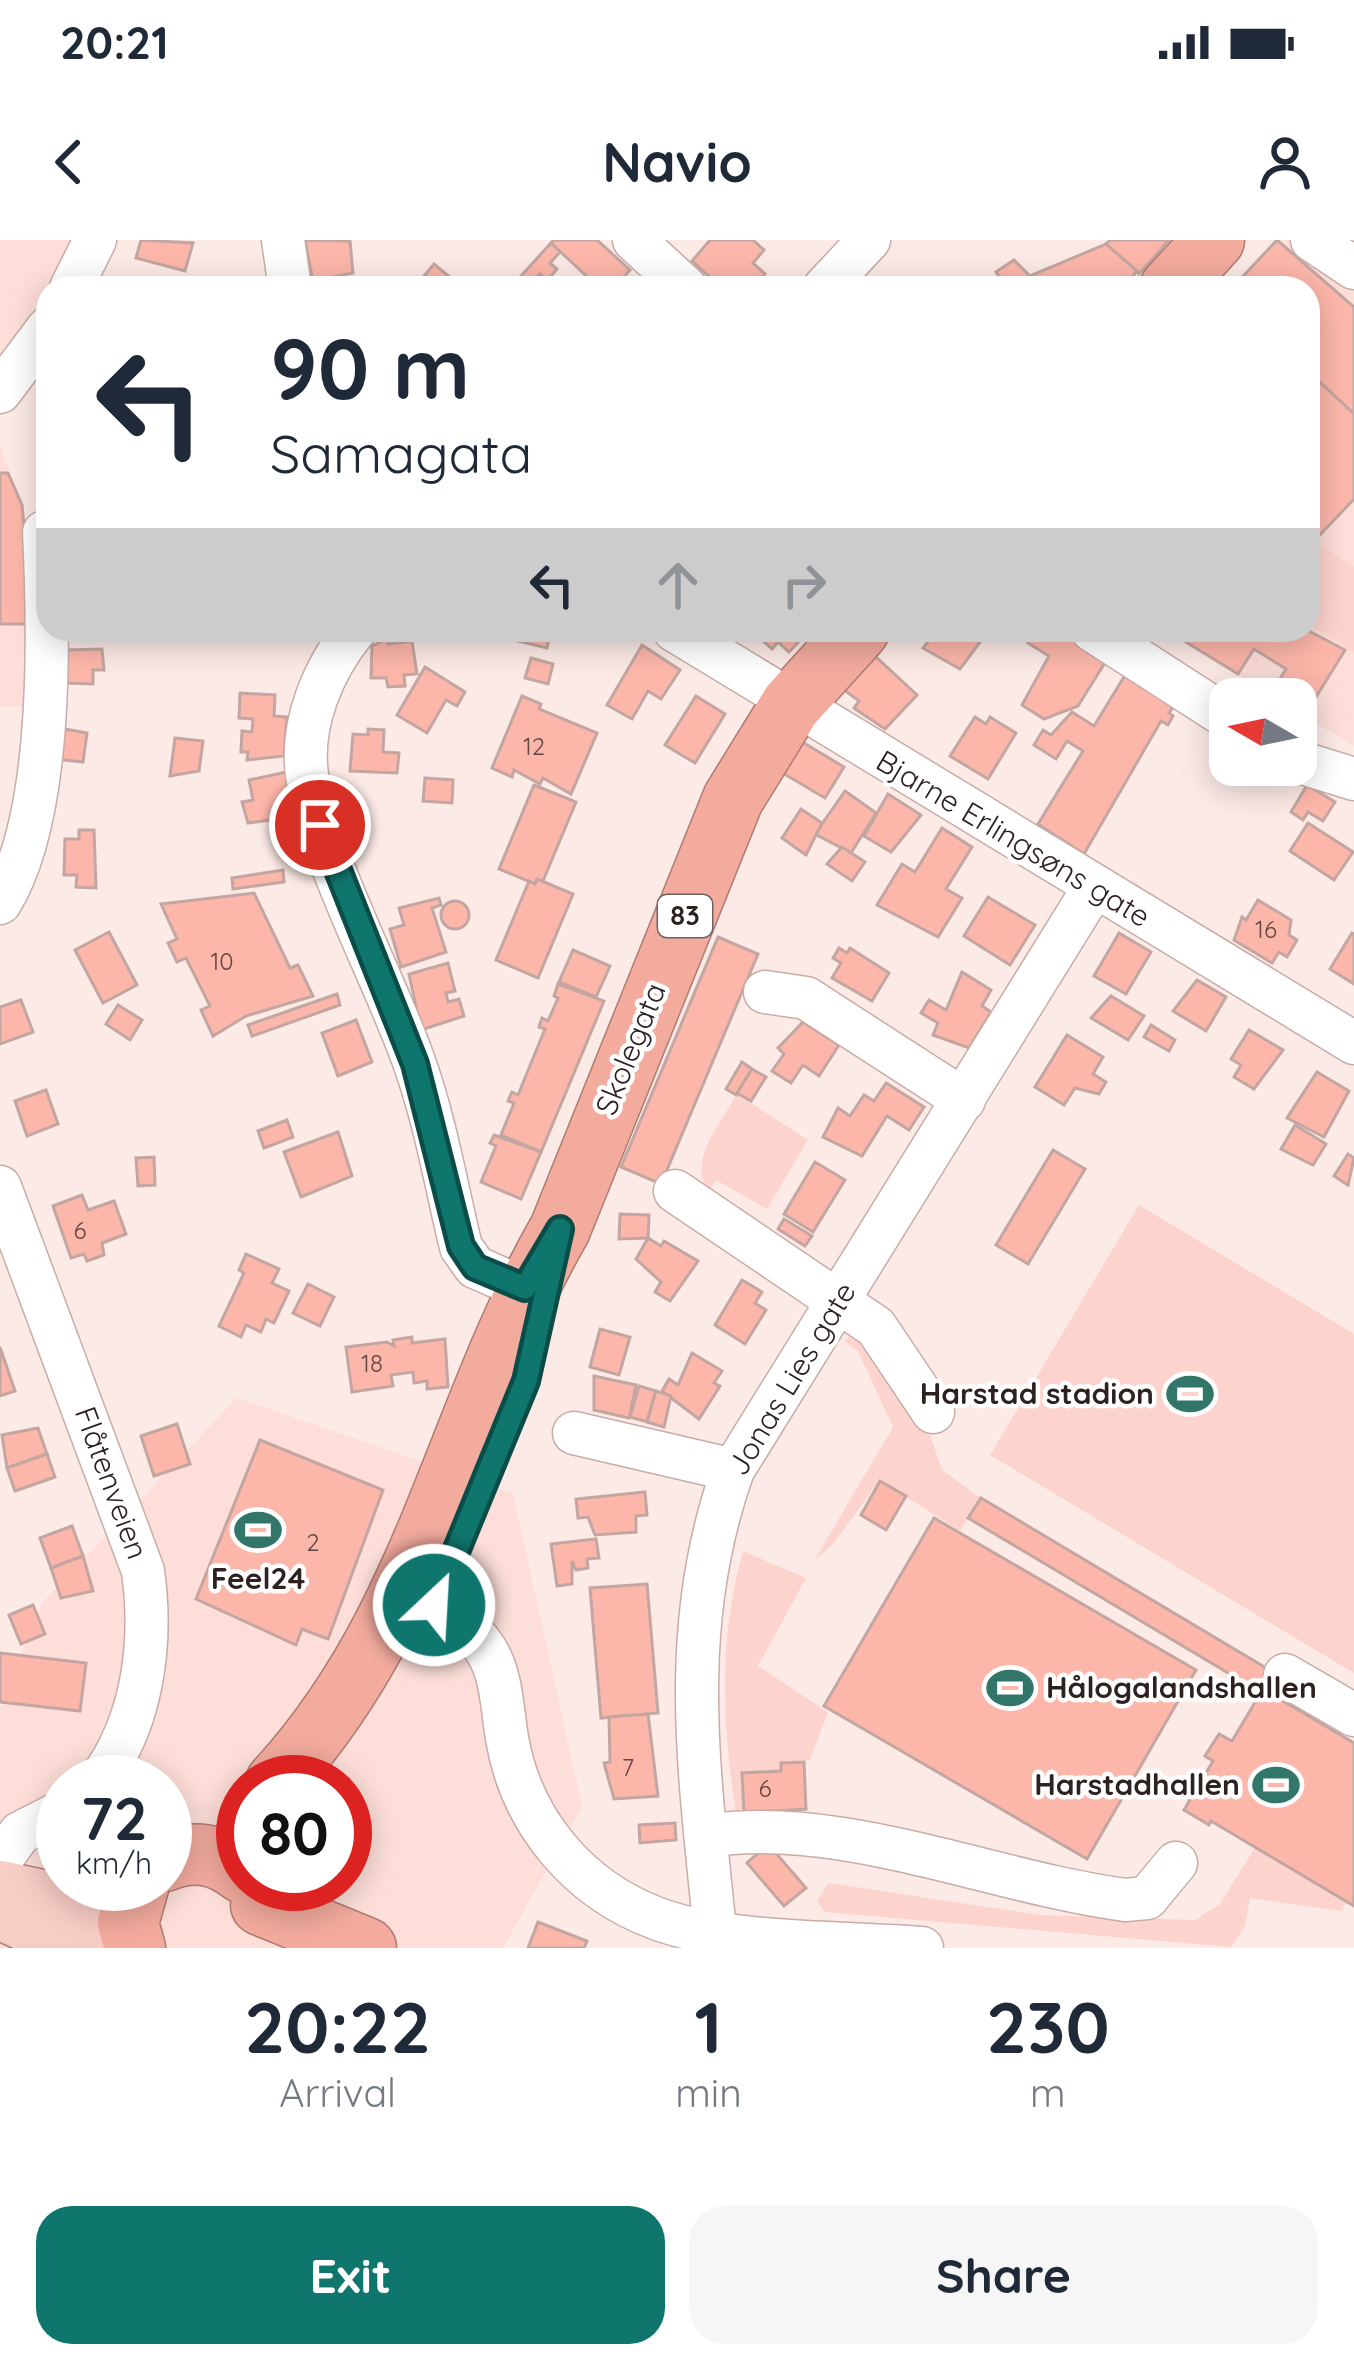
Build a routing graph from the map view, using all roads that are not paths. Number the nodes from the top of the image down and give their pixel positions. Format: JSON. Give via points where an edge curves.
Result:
{"nodes":[{"id":1,"x":95,"y":240,"type":"edge"},
{"id":2,"x":283,"y":240,"type":"edge"},
{"id":3,"x":634,"y":240,"type":"edge"},
{"id":4,"x":869,"y":240,"type":"edge"},
{"id":5,"x":1214,"y":240,"type":"edge"},
{"id":6,"x":1312,"y":240,"type":"edge"},
{"id":7,"x":1354,"y":268,"type":"edge"},
{"id":8,"x":77,"y":276,"type":"edge"},
{"id":9,"x":288,"y":276,"type":"edge"},
{"id":10,"x":665,"y":276,"type":"edge"},
{"id":11,"x":835,"y":276,"type":"edge"},
{"id":12,"x":1181,"y":276,"type":"edge"},
{"id":13,"x":36,"y":344,"type":"edge"},
{"id":14,"x":0,"y":392,"type":"edge"},
{"id":15,"x":43,"y":642,"type":"edge"},
{"id":16,"x":348,"y":642,"type":"edge"},
{"id":17,"x":693,"y":642,"type":"edge"},
{"id":18,"x":848,"y":642,"type":"edge"},
{"id":19,"x":1111,"y":642,"type":"edge"},
{"id":20,"x":791,"y":705,"type":"junction"},
{"id":21,"x":1209,"y":705,"type":"edge"},
{"id":22,"x":1317,"y":768,"type":"edge"},
{"id":23,"x":1354,"y":779,"type":"edge"},
{"id":24,"x":1093,"y":889,"type":"junction"},
{"id":25,"x":0,"y":903,"type":"edge"},
{"id":26,"x":765,"y":992,"type":"dead end"},
{"id":27,"x":1354,"y":1043,"type":"edge"},
{"id":28,"x":964,"y":1100,"type":"junction"},
{"id":29,"x":0,"y":1187,"type":"edge"},
{"id":30,"x":675,"y":1190,"type":"dead end"},
{"id":31,"x":560,"y":1229,"type":"junction"},
{"id":32,"x":14,"y":1264,"type":"edge"},
{"id":33,"x":525,"y":1288,"type":"junction"},
{"id":34,"x":838,"y":1303,"type":"junction"},
{"id":35,"x":933,"y":1412,"type":"dead end"},
{"id":36,"x":574,"y":1433,"type":"dead end"},
{"id":37,"x":733,"y":1470,"type":"junction"},
{"id":38,"x":420,"y":1598,"type":"junction"},
{"id":39,"x":1285,"y":1676,"type":"dead end"},
{"id":40,"x":1354,"y":1715,"type":"edge"},
{"id":41,"x":114,"y":1755,"type":"edge"},
{"id":42,"x":298,"y":1755,"type":"edge"},
{"id":43,"x":345,"y":1755,"type":"edge"},
{"id":44,"x":36,"y":1825,"type":"edge"},
{"id":45,"x":706,"y":1836,"type":"junction"},
{"id":46,"x":216,"y":1837,"type":"edge"},
{"id":47,"x":192,"y":1858,"type":"edge"},
{"id":48,"x":0,"y":1861,"type":"edge"},
{"id":49,"x":1176,"y":1863,"type":"dead end"},
{"id":50,"x":0,"y":1888,"type":"edge"},
{"id":51,"x":36,"y":1896,"type":"edge"},
{"id":52,"x":0,"y":1906,"type":"edge"},
{"id":53,"x":95,"y":1911,"type":"edge"},
{"id":54,"x":273,"y":1911,"type":"edge"},
{"id":55,"x":716,"y":1931,"type":"junction"},
{"id":56,"x":897,"y":1947,"type":"edge"},
{"id":57,"x":366,"y":1948,"type":"edge"}],
"edges":[{"from":1,"to":8,"type":"street"},
{"from":2,"to":9,"type":"street"},
{"from":3,"to":10,"type":"street"},
{"from":4,"to":11,"type":"street"},
{"from":5,"to":12,"type":"highway"},
{"from":6,"to":7,"type":"street"},
{"from":13,"to":14,"type":"street"},
{"from":15,"to":25,"type":"street","via":[[27,838]]},
{"from":16,"to":33,"type":"street","via":[[313,706],[307,772],[315,807],[415,1064],[461,1246],[475,1267]]},
{"from":17,"to":20,"type":"street","name":"Bjarne Erlingsøns gate"},
{"from":18,"to":20,"type":"highway","name":"Skolegata","number":"83"},
{"from":19,"to":21,"type":"street"},
{"from":20,"to":24,"type":"street","name":"Bjarne Erlingsøns gate"},
{"from":20,"to":31,"type":"highway","name":"Skolegata","number":"83","via":[[733,799]]},
{"from":22,"to":23,"type":"street"},
{"from":24,"to":27,"type":"street","name":"Bjarne Erlingsøns gate"},
{"from":24,"to":28,"type":"street","name":"Jonas Lies gate"},
{"from":26,"to":28,"type":"street","via":[[806,998]]},
{"from":28,"to":34,"type":"street","name":"Jonas Lies gate"},
{"from":29,"to":32,"type":"street","name":"Flåtenveien"},
{"from":30,"to":34,"type":"street"},
{"from":31,"to":33,"type":"highway","number":"83"},
{"from":31,"to":38,"type":"highway","number":"83","via":[[526,1381]]},
{"from":32,"to":41,"type":"street","name":"Flåtenveien","via":[[128,1521],[146,1595],[140,1693]]},
{"from":33,"to":38,"type":"highway","number":"83"},
{"from":34,"to":35,"type":"street","via":[[876,1327]]},
{"from":34,"to":37,"type":"street","name":"Jonas Lies gate"},
{"from":36,"to":37,"type":"street"},
{"from":37,"to":45,"type":"street","name":"Jonas Lies gate","via":[[704,1565],[694,1658]]},
{"from":38,"to":42,"type":"highway","number":"83"},
{"from":38,"to":43,"type":"highway","number":"83"},
{"from":38,"to":55,"type":"street","via":[[471,1630],[492,1661],[514,1770],[558,1851],[633,1909]]},
{"from":39,"to":40,"type":"street"},
{"from":44,"to":48,"type":"street"},
{"from":45,"to":49,"type":"street","via":[[821,1839],[1124,1900],[1147,1898]]},
{"from":45,"to":55,"type":"street","name":"Jonas Lies gate"},
{"from":46,"to":47,"type":"highway"},
{"from":50,"to":51,"type":"main road"},
{"from":52,"to":53,"type":"main road","via":[[29,1928]]},
{"from":54,"to":57,"type":"highway"},
{"from":55,"to":56,"type":"street"}]}
